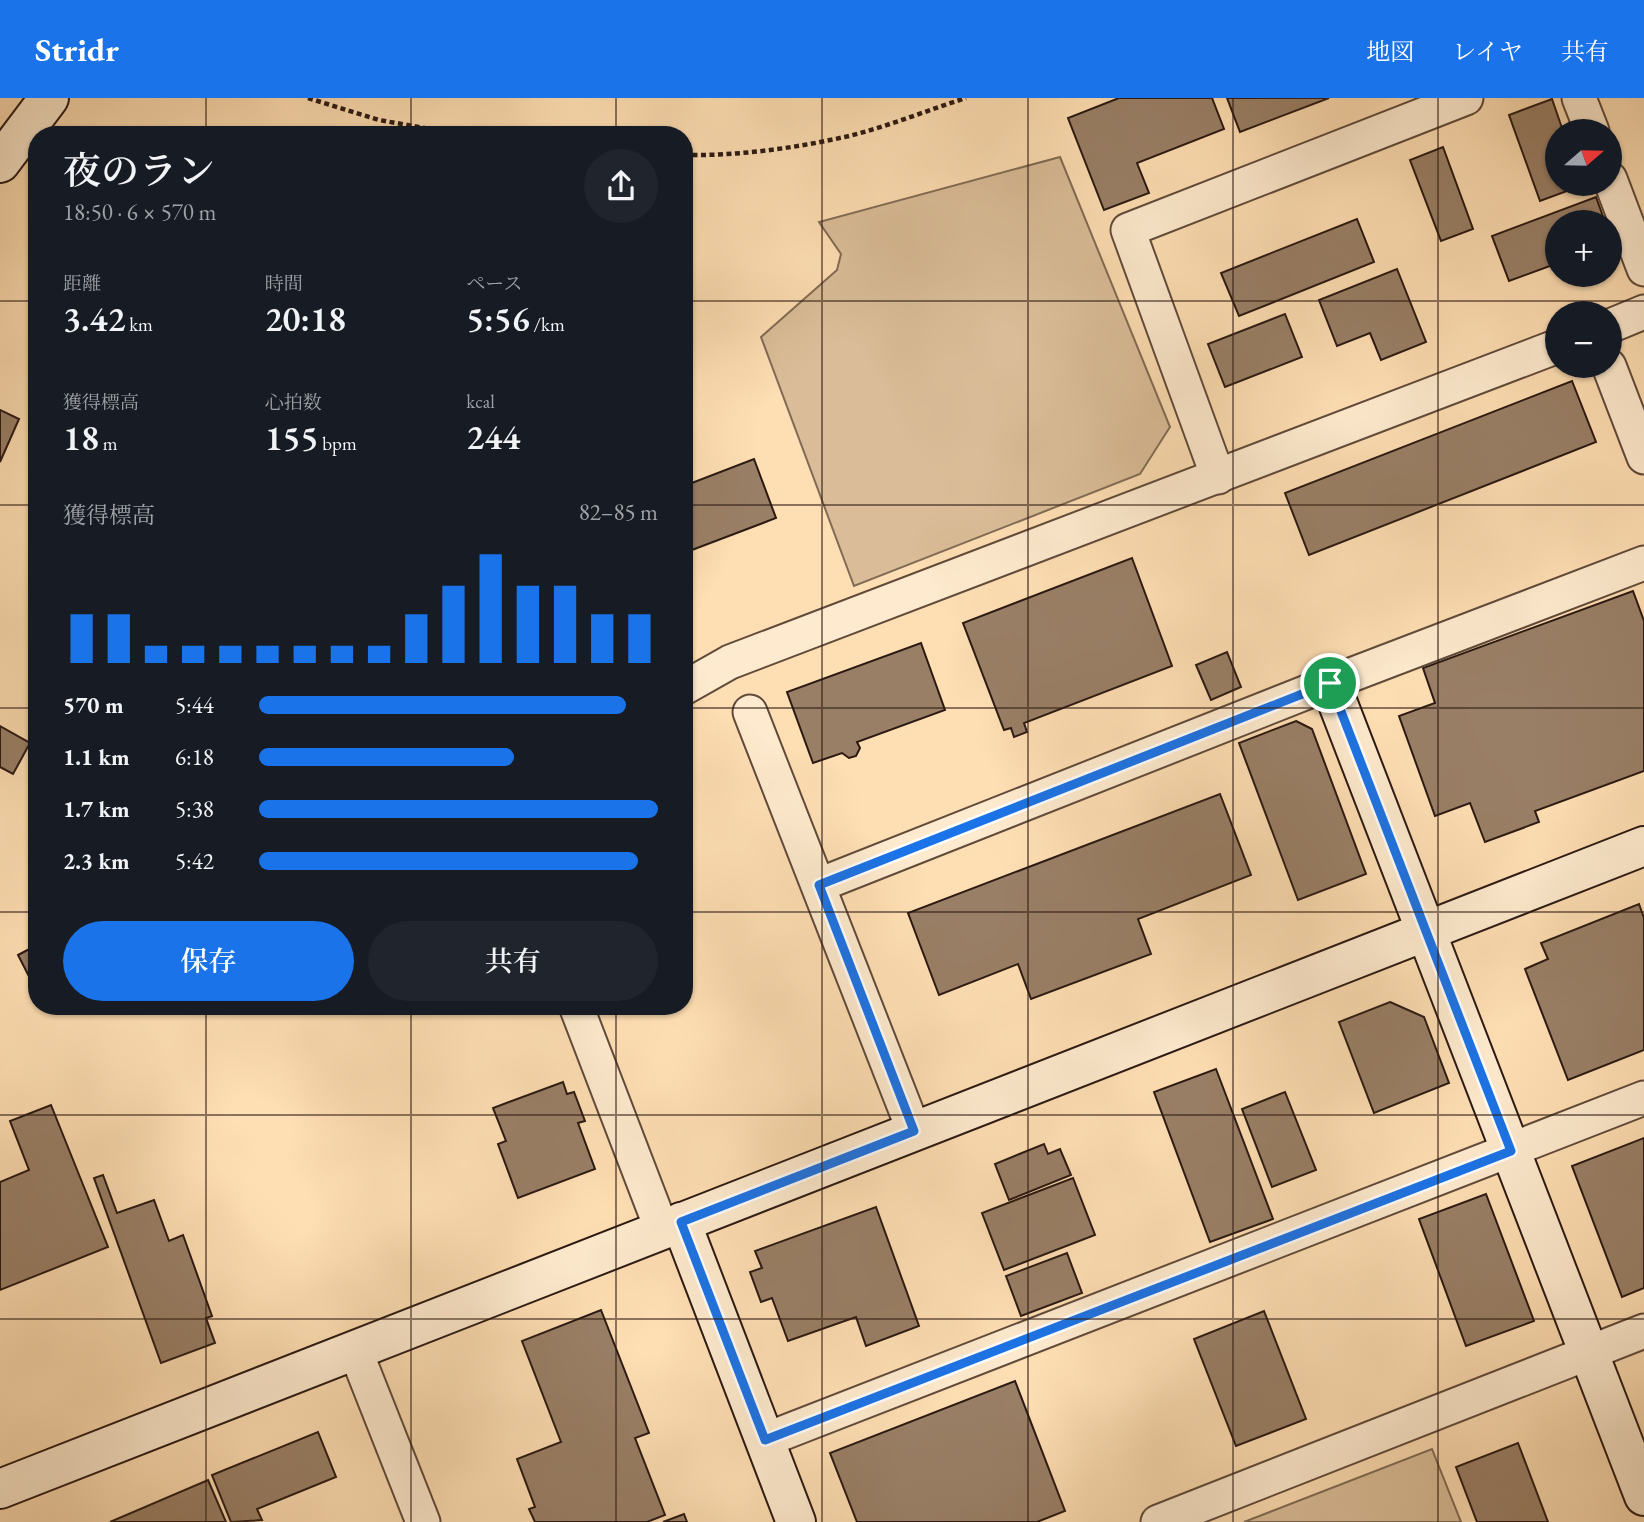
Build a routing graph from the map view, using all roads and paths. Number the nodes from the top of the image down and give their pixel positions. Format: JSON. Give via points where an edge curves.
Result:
{"nodes":[{"id":1,"x":49,"y":98,"type":"edge"},
{"id":2,"x":308,"y":98,"type":"edge"},
{"id":3,"x":966,"y":98,"type":"edge"},
{"id":4,"x":1466,"y":98,"type":"edge"},
{"id":5,"x":1579,"y":98,"type":"edge"},
{"id":6,"x":1587,"y":119,"type":"edge"},
{"id":7,"x":413,"y":126,"type":"edge"},
{"id":8,"x":693,"y":155,"type":"edge"},
{"id":9,"x":0,"y":163,"type":"edge"},
{"id":10,"x":1616,"y":196,"type":"edge"},
{"id":11,"x":1644,"y":269,"type":"edge"},
{"id":12,"x":1644,"y":313,"type":"edge"},
{"id":13,"x":1622,"y":321,"type":"edge"},
{"id":14,"x":1545,"y":351,"type":"edge"},
{"id":15,"x":1614,"y":378,"type":"edge"},
{"id":16,"x":1644,"y":457,"type":"edge"},
{"id":17,"x":1218,"y":477,"type":"junction"},
{"id":18,"x":1644,"y":564,"type":"edge"},
{"id":19,"x":693,"y":683,"type":"edge"},
{"id":20,"x":1330,"y":683,"type":"junction"},
{"id":21,"x":750,"y":712,"type":"dead end"},
{"id":22,"x":1644,"y":846,"type":"edge"},
{"id":23,"x":819,"y":885,"type":"junction"},
{"id":24,"x":1426,"y":931,"type":"junction"},
{"id":25,"x":580,"y":1015,"type":"edge"},
{"id":26,"x":1644,"y":1098,"type":"edge"},
{"id":27,"x":914,"y":1131,"type":"junction"},
{"id":28,"x":1511,"y":1151,"type":"junction"},
{"id":29,"x":671,"y":1226,"type":"junction"},
{"id":30,"x":1644,"y":1331,"type":"edge"},
{"id":31,"x":355,"y":1350,"type":"junction"},
{"id":32,"x":1589,"y":1353,"type":"junction"},
{"id":33,"x":765,"y":1440,"type":"junction"},
{"id":34,"x":0,"y":1489,"type":"edge"},
{"id":35,"x":1644,"y":1496,"type":"edge"},
{"id":36,"x":423,"y":1522,"type":"edge"},
{"id":37,"x":796,"y":1522,"type":"edge"},
{"id":38,"x":1157,"y":1522,"type":"edge"}],
"edges":[{"from":1,"to":9,"type":"street"},
{"from":2,"to":7,"type":"path"},
{"from":3,"to":8,"type":"path","via":[[850,135],[783,148]]},
{"from":4,"to":17,"type":"street","via":[[1128,230]]},
{"from":5,"to":6,"type":"street"},
{"from":10,"to":11,"type":"street"},
{"from":12,"to":13,"type":"street"},
{"from":14,"to":17,"type":"street"},
{"from":15,"to":16,"type":"street"},
{"from":17,"to":19,"type":"street","via":[[730,662]]},
{"from":18,"to":20,"type":"street"},
{"from":20,"to":23,"type":"street"},
{"from":20,"to":24,"type":"street"},
{"from":21,"to":23,"type":"street"},
{"from":22,"to":24,"type":"street"},
{"from":23,"to":27,"type":"street"},
{"from":24,"to":27,"type":"street"},
{"from":24,"to":28,"type":"street"},
{"from":25,"to":29,"type":"street"},
{"from":26,"to":28,"type":"street"},
{"from":27,"to":29,"type":"street"},
{"from":28,"to":32,"type":"street"},
{"from":28,"to":33,"type":"street"},
{"from":29,"to":31,"type":"street"},
{"from":29,"to":33,"type":"street"},
{"from":30,"to":32,"type":"street"},
{"from":31,"to":34,"type":"street"},
{"from":31,"to":36,"type":"street"},
{"from":32,"to":35,"type":"street"},
{"from":32,"to":38,"type":"street"},
{"from":33,"to":37,"type":"street"}]}
